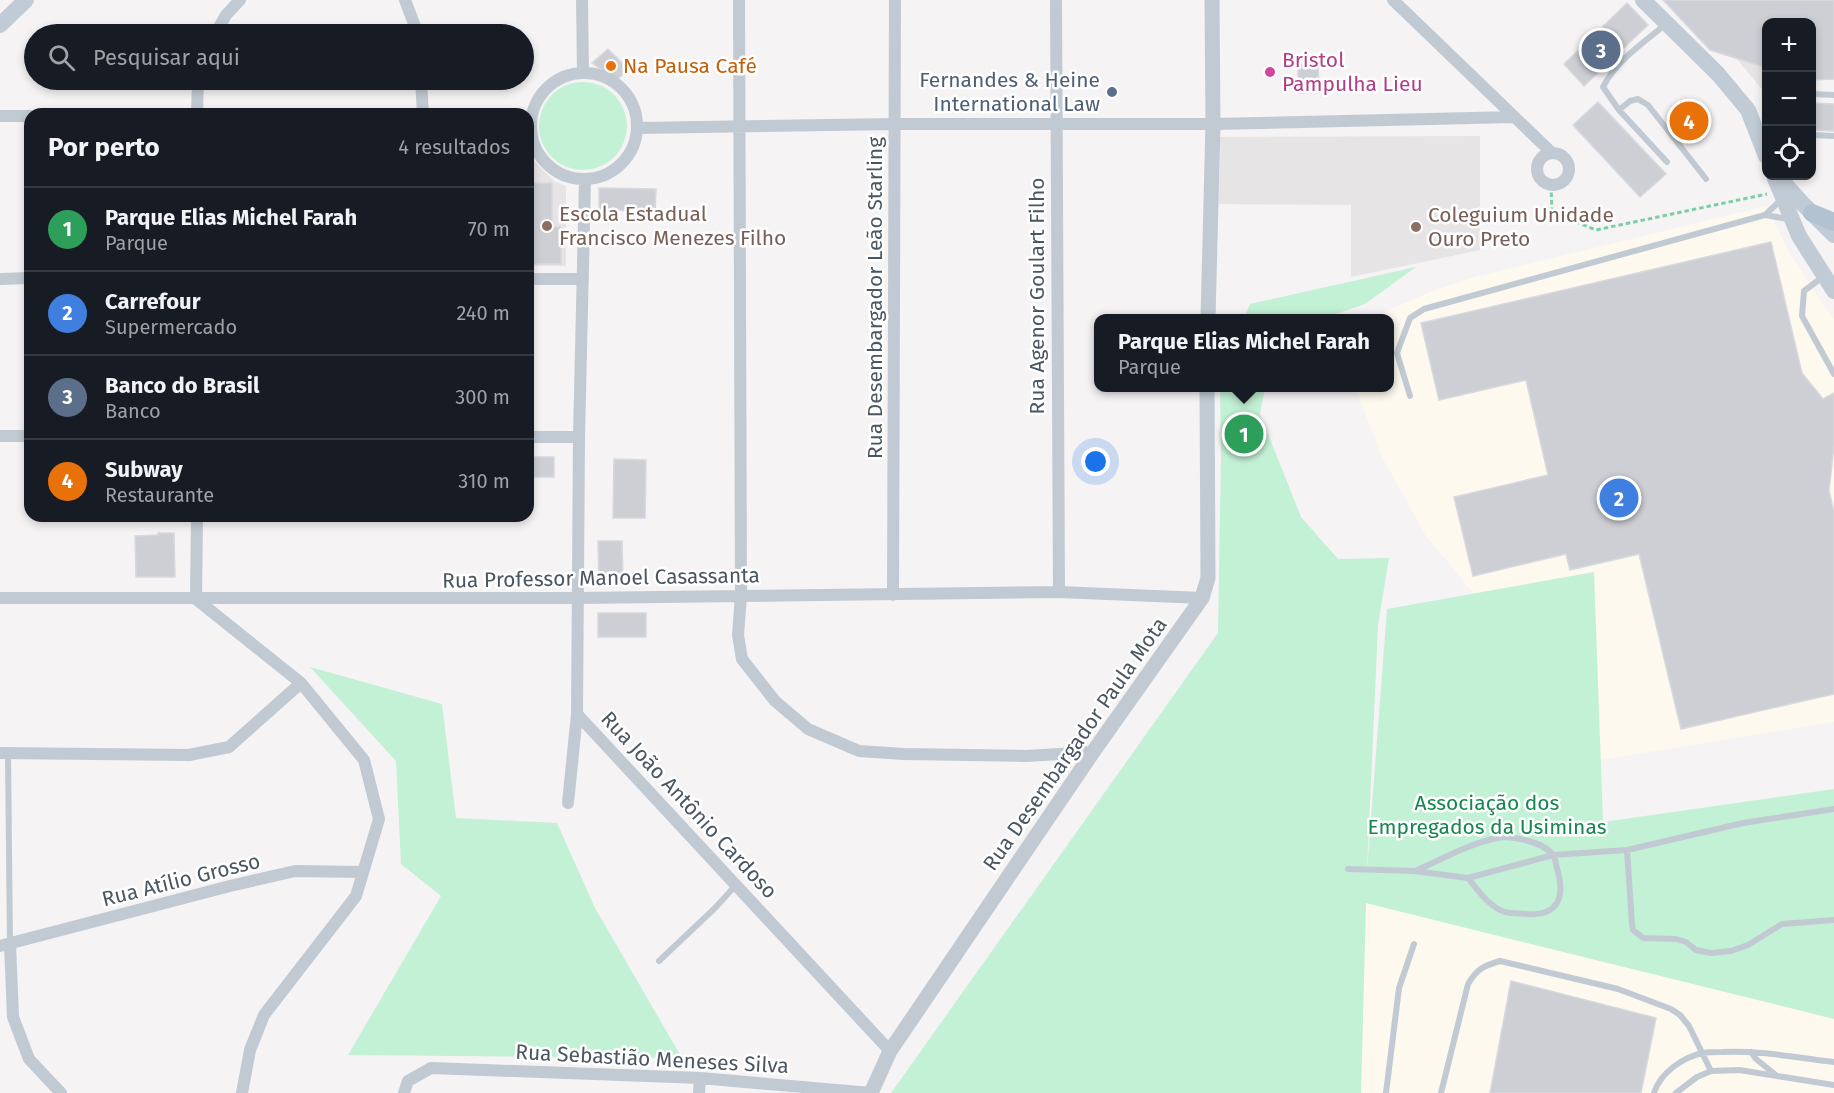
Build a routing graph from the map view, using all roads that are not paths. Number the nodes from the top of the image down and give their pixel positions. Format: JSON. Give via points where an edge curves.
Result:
{"nodes":[{"id":1,"x":26,"y":0,"type":"edge"},
{"id":2,"x":240,"y":0,"type":"edge"},
{"id":3,"x":405,"y":0,"type":"edge"},
{"id":4,"x":582,"y":0,"type":"edge"},
{"id":5,"x":739,"y":0,"type":"edge"},
{"id":6,"x":895,"y":0,"type":"edge"},
{"id":7,"x":1056,"y":0,"type":"edge"},
{"id":8,"x":1212,"y":0,"type":"edge"},
{"id":9,"x":1393,"y":0,"type":"edge"},
{"id":10,"x":1643,"y":0,"type":"edge"},
{"id":11,"x":221,"y":24,"type":"edge"},
{"id":12,"x":414,"y":24,"type":"edge"},
{"id":13,"x":1666,"y":24,"type":"junction"},
{"id":14,"x":0,"y":25,"type":"edge"},
{"id":15,"x":583,"y":73,"type":"junction"},
{"id":16,"x":198,"y":90,"type":"edge"},
{"id":17,"x":422,"y":90,"type":"edge"},
{"id":18,"x":1816,"y":94,"type":"edge"},
{"id":19,"x":1834,"y":95,"type":"edge"},
{"id":20,"x":197,"y":108,"type":"edge"},
{"id":21,"x":423,"y":108,"type":"edge"},
{"id":22,"x":534,"y":108,"type":"edge"},
{"id":23,"x":1619,"y":110,"type":"junction"},
{"id":24,"x":0,"y":116,"type":"edge"},
{"id":25,"x":24,"y":116,"type":"edge"},
{"id":26,"x":1514,"y":117,"type":"junction"},
{"id":27,"x":895,"y":124,"type":"junction"},
{"id":28,"x":1056,"y":124,"type":"junction"},
{"id":29,"x":1213,"y":124,"type":"junction"},
{"id":30,"x":740,"y":125,"type":"junction"},
{"id":31,"x":637,"y":128,"type":"junction"},
{"id":32,"x":1816,"y":135,"type":"edge"},
{"id":33,"x":1834,"y":136,"type":"edge"},
{"id":34,"x":534,"y":143,"type":"edge"},
{"id":35,"x":1762,"y":144,"type":"edge"},
{"id":36,"x":1552,"y":153,"type":"junction"},
{"id":37,"x":1667,"y":162,"type":"dead end"},
{"id":38,"x":585,"y":179,"type":"junction"},
{"id":39,"x":1706,"y":179,"type":"dead end"},
{"id":40,"x":1779,"y":185,"type":"edge"},
{"id":41,"x":1812,"y":213,"type":"junction"},
{"id":42,"x":1765,"y":215,"type":"junction"},
{"id":43,"x":1792,"y":220,"type":"junction"},
{"id":44,"x":1834,"y":222,"type":"edge"},
{"id":45,"x":1834,"y":235,"type":"edge"},
{"id":46,"x":0,"y":279,"type":"edge"},
{"id":47,"x":24,"y":279,"type":"edge"},
{"id":48,"x":534,"y":279,"type":"edge"},
{"id":49,"x":584,"y":279,"type":"junction"},
{"id":50,"x":1829,"y":283,"type":"edge"},
{"id":51,"x":1208,"y":314,"type":"edge"},
{"id":52,"x":1834,"y":374,"type":"edge"},
{"id":53,"x":1207,"y":392,"type":"edge"},
{"id":54,"x":1410,"y":396,"type":"dead end"},
{"id":55,"x":0,"y":436,"type":"edge"},
{"id":56,"x":24,"y":436,"type":"edge"},
{"id":57,"x":534,"y":437,"type":"edge"},
{"id":58,"x":579,"y":437,"type":"junction"},
{"id":59,"x":197,"y":522,"type":"edge"},
{"id":60,"x":1059,"y":592,"type":"junction"},
{"id":61,"x":741,"y":596,"type":"junction"},
{"id":62,"x":893,"y":596,"type":"junction"},
{"id":63,"x":0,"y":598,"type":"edge"},
{"id":64,"x":577,"y":598,"type":"junction"},
{"id":65,"x":1202,"y":598,"type":"junction"},
{"id":66,"x":196,"y":599,"type":"junction"},
{"id":67,"x":301,"y":683,"type":"junction"},
{"id":68,"x":578,"y":714,"type":"junction"},
{"id":69,"x":1093,"y":752,"type":"junction"},
{"id":70,"x":4,"y":753,"type":"edge"},
{"id":71,"x":568,"y":803,"type":"dead end"},
{"id":72,"x":1834,"y":808,"type":"edge"},
{"id":73,"x":1627,"y":850,"type":"junction"},
{"id":74,"x":1553,"y":855,"type":"junction"},
{"id":75,"x":1348,"y":869,"type":"dead end"},
{"id":76,"x":1414,"y":871,"type":"junction"},
{"id":77,"x":363,"y":872,"type":"junction"},
{"id":78,"x":1468,"y":878,"type":"junction"},
{"id":79,"x":737,"y":885,"type":"junction"},
{"id":80,"x":1834,"y":920,"type":"edge"},
{"id":81,"x":1414,"y":944,"type":"dead end"},
{"id":82,"x":5,"y":945,"type":"edge"},
{"id":83,"x":659,"y":961,"type":"dead end"},
{"id":84,"x":890,"y":1051,"type":"junction"},
{"id":85,"x":1751,"y":1052,"type":"junction"},
{"id":86,"x":1702,"y":1053,"type":"junction"},
{"id":87,"x":1834,"y":1062,"type":"edge"},
{"id":88,"x":1711,"y":1071,"type":"junction"},
{"id":89,"x":1778,"y":1077,"type":"junction"},
{"id":90,"x":700,"y":1078,"type":"junction"},
{"id":91,"x":1834,"y":1085,"type":"edge"},
{"id":92,"x":61,"y":1093,"type":"edge"},
{"id":93,"x":242,"y":1093,"type":"edge"},
{"id":94,"x":404,"y":1093,"type":"edge"},
{"id":95,"x":699,"y":1093,"type":"edge"},
{"id":96,"x":871,"y":1093,"type":"edge"},
{"id":97,"x":1386,"y":1093,"type":"edge"},
{"id":98,"x":1441,"y":1093,"type":"edge"},
{"id":99,"x":1654,"y":1093,"type":"edge"},
{"id":100,"x":1676,"y":1093,"type":"edge"}],
"edges":[{"from":1,"to":14,"type":"main road"},
{"from":2,"to":11,"type":"street"},
{"from":3,"to":12,"type":"street"},
{"from":4,"to":15,"type":"street"},
{"from":5,"to":30,"type":"street"},
{"from":6,"to":27,"type":"street","name":"Rua Desembargador Leão Starling"},
{"from":7,"to":28,"type":"street","name":"Rua Agenor Goulart Filho"},
{"from":8,"to":29,"type":"street"},
{"from":9,"to":26,"type":"street"},
{"from":10,"to":13,"type":"main road"},
{"from":13,"to":23,"type":"lane","via":[[1629,56],[1603,87]]},
{"from":13,"to":35,"type":"main road","via":[[1718,74],[1748,110]]},
{"from":15,"to":22,"type":"street","via":[[554,82]]},
{"from":15,"to":31,"type":"street","via":[[600,75],[628,95]]},
{"from":16,"to":20,"type":"street"},
{"from":17,"to":21,"type":"street"},
{"from":18,"to":19,"type":"lane"},
{"from":23,"to":37,"type":"lane"},
{"from":23,"to":39,"type":"lane","via":[[1638,99],[1648,105]]},
{"from":24,"to":25,"type":"street"},
{"from":26,"to":29,"type":"street"},
{"from":26,"to":36,"type":"street"},
{"from":27,"to":28,"type":"street"},
{"from":27,"to":30,"type":"street"},
{"from":27,"to":62,"type":"street","name":"Rua Desembargador Leão Starling"},
{"from":28,"to":29,"type":"street"},
{"from":28,"to":60,"type":"street","name":"Rua Agenor Goulart Filho"},
{"from":29,"to":51,"type":"street"},
{"from":30,"to":31,"type":"street"},
{"from":30,"to":61,"type":"street"},
{"from":31,"to":38,"type":"street","via":[[627,158],[601,176]]},
{"from":32,"to":33,"type":"lane"},
{"from":34,"to":38,"type":"street","via":[[551,168]]},
{"from":36,"to":36,"type":"street","via":[[1567,159],[1570,170],[1561,184],[1551,185],[1539,176],[1537,166]]},
{"from":38,"to":49,"type":"street","name":"Rua João Antônio Cardoso"},
{"from":40,"to":41,"type":"main road"},
{"from":40,"to":42,"type":"lane"},
{"from":40,"to":43,"type":"main road"},
{"from":41,"to":44,"type":"main road"},
{"from":41,"to":45,"type":"main road"},
{"from":42,"to":43,"type":"lane"},
{"from":42,"to":54,"type":"lane","via":[[1424,309],[1410,318],[1397,353]]},
{"from":43,"to":50,"type":"main road"},
{"from":46,"to":47,"type":"street"},
{"from":48,"to":49,"type":"street"},
{"from":49,"to":58,"type":"street","name":"Rua João Antônio Cardoso"},
{"from":50,"to":52,"type":"lane","via":[[1804,291],[1802,316]]},
{"from":53,"to":65,"type":"street","name":"Rua Desembargador Paula Mota","via":[[1208,578]]},
{"from":55,"to":56,"type":"street"},
{"from":57,"to":58,"type":"street"},
{"from":58,"to":64,"type":"street","name":"Rua João Antônio Cardoso"},
{"from":59,"to":66,"type":"street"},
{"from":60,"to":62,"type":"street","name":"Rua Professor Manoel Casassanta"},
{"from":60,"to":65,"type":"street","name":"Rua Professor Manoel Casassanta"},
{"from":61,"to":62,"type":"street","name":"Rua Professor Manoel Casassanta"},
{"from":61,"to":64,"type":"street","name":"Rua Professor Manoel Casassanta"},
{"from":61,"to":69,"type":"street","via":[[738,635],[742,659],[775,701],[808,729],[859,751],[1026,756]]},
{"from":63,"to":66,"type":"street","name":"Rua Professor Manoel Casassanta"},
{"from":64,"to":66,"type":"street","name":"Rua Professor Manoel Casassanta"},
{"from":64,"to":68,"type":"street","name":"Rua João Antônio Cardoso"},
{"from":65,"to":69,"type":"street","name":"Rua Desembargador Paula Mota"},
{"from":66,"to":67,"type":"street"},
{"from":67,"to":70,"type":"street","via":[[229,747],[189,755]]},
{"from":67,"to":77,"type":"street","via":[[364,760],[379,819]]},
{"from":68,"to":71,"type":"street"},
{"from":68,"to":79,"type":"street","name":"Rua João Antônio Cardoso"},
{"from":69,"to":84,"type":"street","name":"Rua Desembargador Paula Mota"},
{"from":70,"to":82,"type":"lane"},
{"from":72,"to":73,"type":"lane","via":[[1743,823]]},
{"from":73,"to":74,"type":"lane"},
{"from":73,"to":80,"type":"lane","via":[[1632,924],[1643,938],[1676,939],[1696,950],[1731,951],[1782,924]]},
{"from":74,"to":76,"type":"lane","via":[[1538,844],[1498,837]]},
{"from":74,"to":78,"type":"lane"},
{"from":74,"to":78,"type":"lane","via":[[1560,895],[1557,905],[1537,915],[1506,912],[1490,904]]},
{"from":75,"to":76,"type":"lane"},
{"from":76,"to":78,"type":"lane"},
{"from":77,"to":82,"type":"street","name":"Rua Atílio Grosso","via":[[295,871]]},
{"from":77,"to":93,"type":"street","via":[[356,896],[264,1015],[250,1050]]},
{"from":79,"to":83,"type":"lane"},
{"from":79,"to":84,"type":"street","name":"Rua João Antônio Cardoso"},
{"from":81,"to":97,"type":"lane","via":[[1399,988]]},
{"from":82,"to":92,"type":"street","via":[[13,1017],[29,1059]]},
{"from":84,"to":96,"type":"street","name":"Rua Desembargador Paula Mota"},
{"from":85,"to":86,"type":"lane"},
{"from":85,"to":87,"type":"lane"},
{"from":85,"to":89,"type":"lane"},
{"from":86,"to":88,"type":"lane"},
{"from":86,"to":98,"type":"lane","via":[[1689,1026],[1671,1009],[1618,989],[1500,961],[1485,965],[1468,984]]},
{"from":86,"to":99,"type":"lane","via":[[1667,1071]]},
{"from":88,"to":89,"type":"lane","via":[[1739,1070]]},
{"from":88,"to":100,"type":"lane"},
{"from":89,"to":91,"type":"lane"},
{"from":90,"to":94,"type":"street","name":"Rua Sebastião Meneses Silva","via":[[431,1068],[408,1081]]},
{"from":90,"to":95,"type":"street"},
{"from":90,"to":96,"type":"street","name":"Rua Sebastião Meneses Silva"}]}
